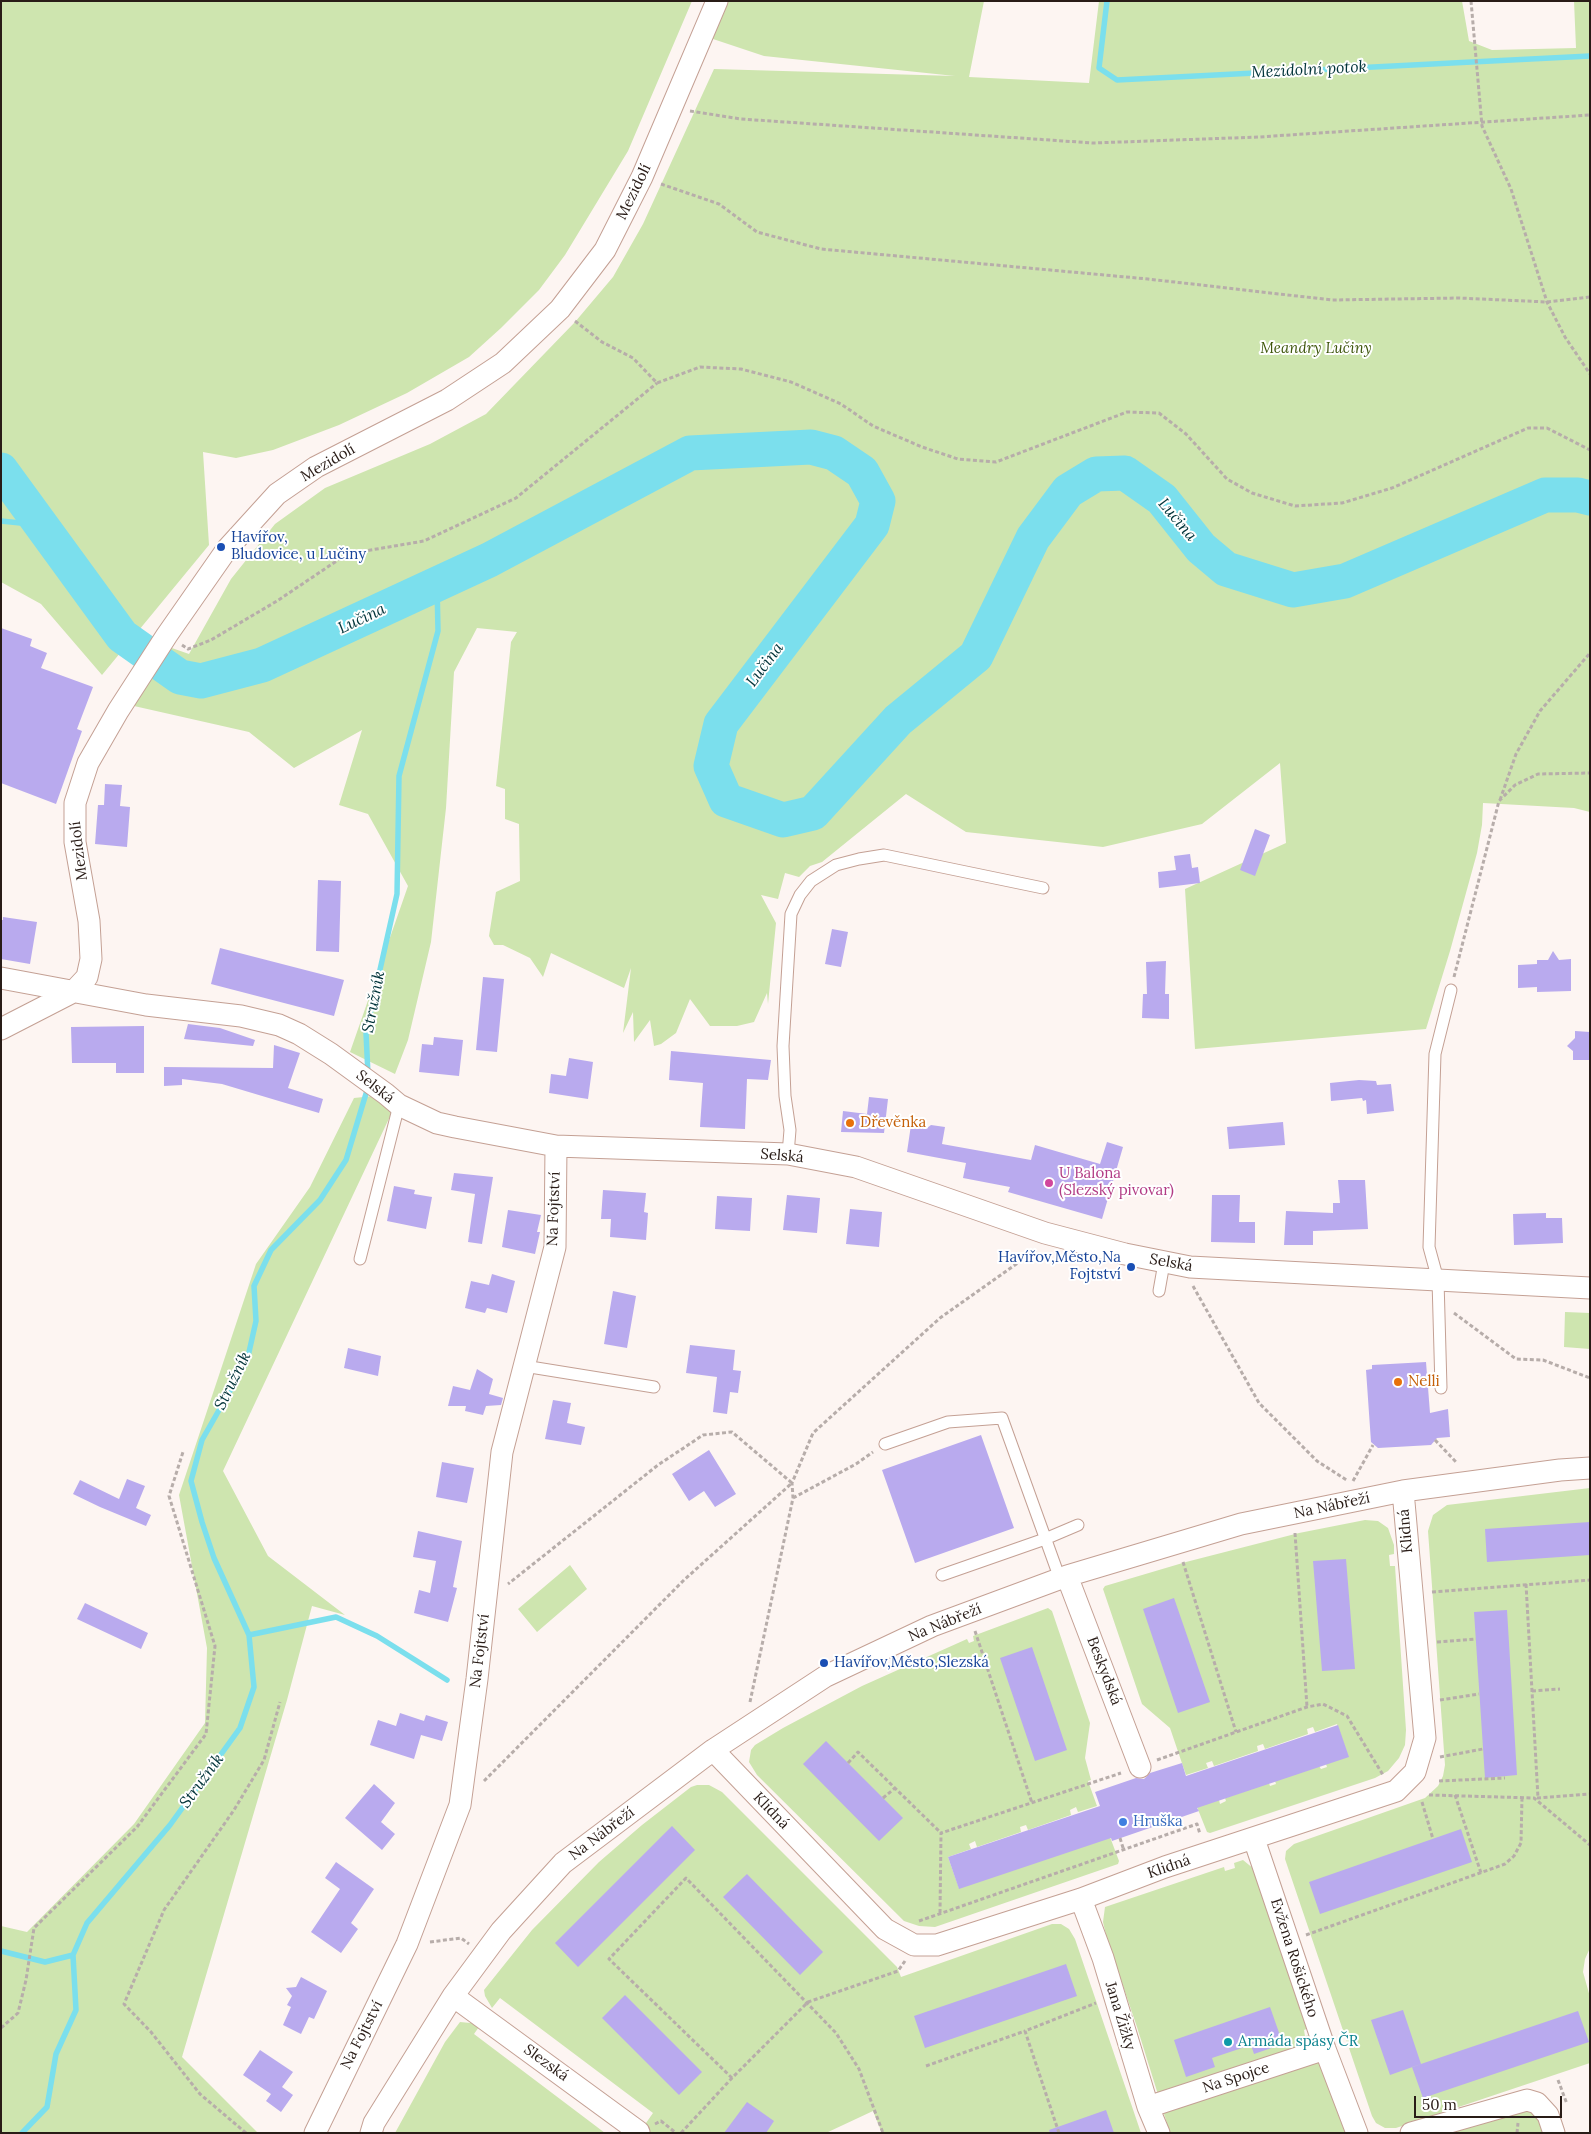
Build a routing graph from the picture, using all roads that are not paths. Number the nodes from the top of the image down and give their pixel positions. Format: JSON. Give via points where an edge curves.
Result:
{"nodes":[{"id":1,"x":717,"y":1,"type":"edge"},
{"id":2,"x":1043,"y":888,"type":"dead end"},
{"id":3,"x":1,"y":978,"type":"edge"},
{"id":4,"x":1450,"y":990,"type":"road end"},
{"id":5,"x":73,"y":992,"type":"junction"},
{"id":6,"x":1,"y":1029,"type":"edge"},
{"id":7,"x":392,"y":1100,"type":"junction"},
{"id":8,"x":556,"y":1146,"type":"junction"},
{"id":9,"x":788,"y":1154,"type":"junction"},
{"id":10,"x":360,"y":1259,"type":"dead end"},
{"id":11,"x":1164,"y":1263,"type":"junction"},
{"id":12,"x":1439,"y":1285,"type":"junction"},
{"id":13,"x":1590,"y":1288,"type":"edge"},
{"id":14,"x":1159,"y":1291,"type":"dead end"},
{"id":15,"x":524,"y":1366,"type":"junction"},
{"id":16,"x":654,"y":1387,"type":"dead end"},
{"id":17,"x":1440,"y":1388,"type":"dead end"},
{"id":18,"x":885,"y":1444,"type":"road end"},
{"id":19,"x":1590,"y":1468,"type":"edge"},
{"id":20,"x":1403,"y":1491,"type":"junction"},
{"id":21,"x":1078,"y":1525,"type":"dead end"},
{"id":22,"x":1045,"y":1539,"type":"junction"},
{"id":23,"x":942,"y":1575,"type":"dead end"},
{"id":24,"x":1064,"y":1578,"type":"junction"},
{"id":25,"x":713,"y":1750,"type":"junction"},
{"id":26,"x":1140,"y":1766,"type":"dead end"},
{"id":27,"x":1254,"y":1839,"type":"junction"},
{"id":28,"x":1081,"y":1899,"type":"junction"},
{"id":29,"x":453,"y":1996,"type":"junction"},
{"id":30,"x":1325,"y":2049,"type":"junction"},
{"id":31,"x":1148,"y":2107,"type":"junction"},
{"id":32,"x":639,"y":2132,"type":"dead end"},
{"id":33,"x":315,"y":2133,"type":"edge"},
{"id":34,"x":371,"y":2133,"type":"edge"},
{"id":35,"x":1159,"y":2133,"type":"edge"},
{"id":36,"x":1357,"y":2133,"type":"edge"},
{"id":37,"x":1411,"y":2133,"type":"edge"},
{"id":38,"x":1554,"y":2133,"type":"edge"}],
"edges":[{"from":1,"to":5,"type":"street","name":"Mezidolí","via":[[642,177],[605,250],[560,309],[504,363],[447,400],[316,467],[277,494],[227,549],[167,635],[88,763],[74,803],[75,842],[89,921],[91,958],[87,977]]},
{"from":2,"to":9,"type":"lane","via":[[884,855],[836,865],[811,881],[791,914],[783,1046],[790,1130]]},
{"from":3,"to":5,"type":"street","name":"Selská"},
{"from":4,"to":12,"type":"lane","via":[[1435,1054],[1429,1247]]},
{"from":5,"to":6,"type":"street"},
{"from":5,"to":7,"type":"street","name":"Selská","via":[[259,1019],[299,1034]]},
{"from":7,"to":8,"type":"street","name":"Selská","via":[[437,1123]]},
{"from":7,"to":10,"type":"lane"},
{"from":8,"to":9,"type":"street","name":"Selská"},
{"from":8,"to":15,"type":"street","name":"Na Fojtství","via":[[554,1247]]},
{"from":9,"to":11,"type":"street","name":"Selská","via":[[856,1167],[1045,1233]]},
{"from":11,"to":12,"type":"street","name":"Selská"},
{"from":11,"to":14,"type":"lane"},
{"from":12,"to":13,"type":"street","name":"Selská"},
{"from":12,"to":17,"type":"lane"},
{"from":15,"to":16,"type":"lane"},
{"from":15,"to":33,"type":"street","name":"Na Fojtství","via":[[502,1452],[460,1805],[407,1944]]},
{"from":18,"to":22,"type":"lane","via":[[948,1422],[1002,1418]]},
{"from":19,"to":20,"type":"street","name":"Na Nábřeží"},
{"from":20,"to":24,"type":"street","name":"Na Nábřeží","via":[[1241,1524]]},
{"from":20,"to":27,"type":"street","name":"Klidná","via":[[1425,1738],[1415,1772],[1396,1791]]},
{"from":21,"to":22,"type":"lane"},
{"from":22,"to":23,"type":"lane"},
{"from":22,"to":24,"type":"lane"},
{"from":24,"to":25,"type":"street","name":"Na Nábřeží","via":[[932,1626],[835,1672]]},
{"from":24,"to":26,"type":"street","name":"Beskydská"},
{"from":25,"to":28,"type":"street","name":"Klidná","via":[[885,1929],[914,1944],[937,1945]]},
{"from":25,"to":29,"type":"street","name":"Na Nábřeží","via":[[563,1864],[501,1931]]},
{"from":27,"to":28,"type":"street","name":"Klidná","via":[[1165,1867]]},
{"from":27,"to":30,"type":"street","name":"Evžena Rošického"},
{"from":28,"to":31,"type":"street","name":"Jana Žižky","via":[[1103,1958]]},
{"from":29,"to":32,"type":"street","name":"Slezská"},
{"from":29,"to":34,"type":"street","name":"Na Nábřeží","via":[[374,2123]]},
{"from":30,"to":31,"type":"street","name":"Na Spojce"},
{"from":30,"to":36,"type":"street","name":"Evžena Rošického"},
{"from":31,"to":35,"type":"street","name":"Jana Žižky"},
{"from":37,"to":38,"type":"street","via":[[1527,2100],[1537,2103],[1548,2115]]}]}
